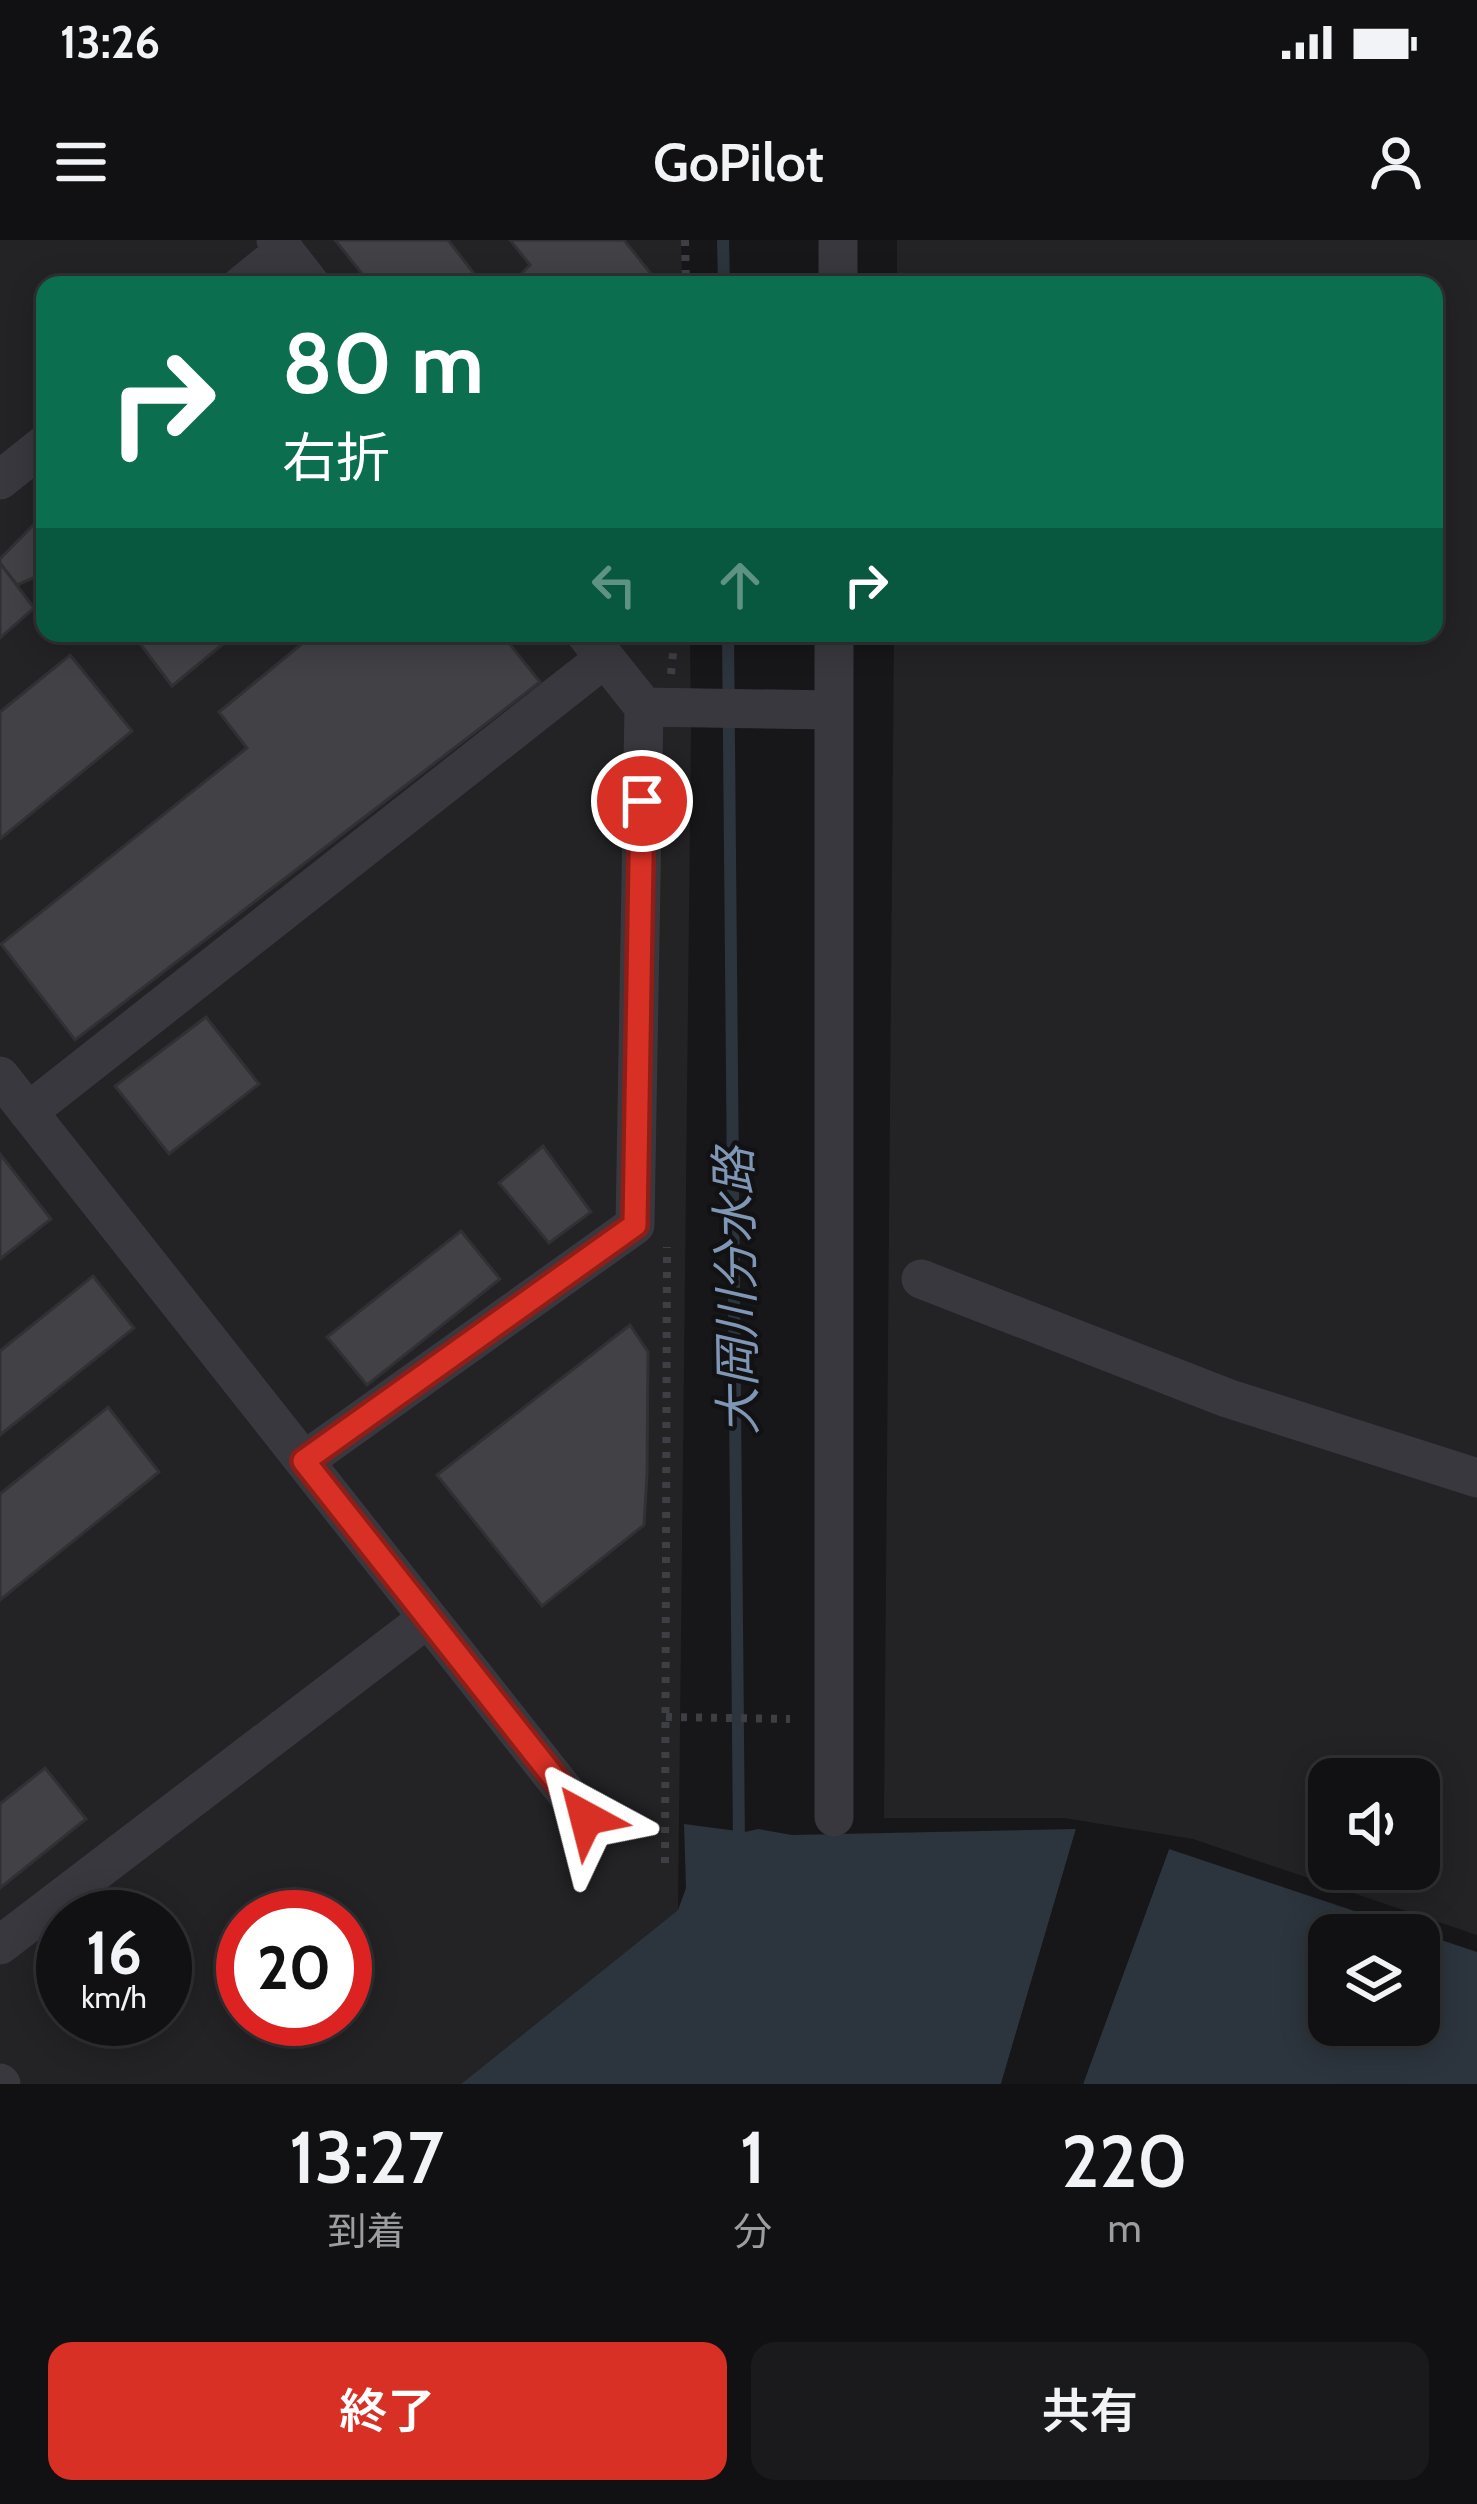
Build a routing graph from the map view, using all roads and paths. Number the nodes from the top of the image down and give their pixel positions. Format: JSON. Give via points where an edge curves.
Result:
{"nodes":[{"id":1,"x":686,"y":240,"type":"edge"},
{"id":2,"x":838,"y":240,"type":"edge"},
{"id":3,"x":280,"y":246,"type":"edge"},
{"id":4,"x":251,"y":276,"type":"edge"},
{"id":5,"x":304,"y":276,"type":"edge"},
{"id":6,"x":686,"y":276,"type":"edge"},
{"id":7,"x":838,"y":276,"type":"edge"},
{"id":8,"x":36,"y":451,"type":"edge"},
{"id":9,"x":0,"y":480,"type":"edge"},
{"id":10,"x":832,"y":642,"type":"edge"},
{"id":11,"x":595,"y":645,"type":"edge"},
{"id":12,"x":644,"y":707,"type":"junction"},
{"id":13,"x":817,"y":709,"type":"junction"},
{"id":14,"x":0,"y":1076,"type":"edge"},
{"id":15,"x":28,"y":1112,"type":"junction"},
{"id":16,"x":667,"y":1224,"type":"dead end"},
{"id":17,"x":921,"y":1279,"type":"dead end"},
{"id":18,"x":304,"y":1461,"type":"junction"},
{"id":19,"x":1477,"y":1478,"type":"edge"},
{"id":20,"x":428,"y":1618,"type":"junction"},
{"id":21,"x":666,"y":1717,"type":"junction"},
{"id":22,"x":790,"y":1719,"type":"dead end"},
{"id":23,"x":834,"y":1817,"type":"dead end"},
{"id":24,"x":586,"y":1818,"type":"dead end"},
{"id":25,"x":665,"y":1863,"type":"dead end"},
{"id":26,"x":0,"y":1946,"type":"edge"}],
"edges":[{"from":1,"to":6,"type":"path"},
{"from":2,"to":7,"type":"street"},
{"from":3,"to":4,"type":"street"},
{"from":3,"to":5,"type":"street"},
{"from":8,"to":9,"type":"street"},
{"from":10,"to":13,"type":"street"},
{"from":11,"to":12,"type":"street"},
{"from":11,"to":15,"type":"street"},
{"from":12,"to":13,"type":"street"},
{"from":12,"to":18,"type":"street","via":[[635,1225]]},
{"from":13,"to":23,"type":"street"},
{"from":14,"to":15,"type":"street"},
{"from":15,"to":18,"type":"street"},
{"from":16,"to":21,"type":"path"},
{"from":17,"to":19,"type":"street","via":[[1227,1399]]},
{"from":18,"to":20,"type":"street"},
{"from":20,"to":24,"type":"street"},
{"from":20,"to":26,"type":"street"},
{"from":21,"to":22,"type":"path"},
{"from":21,"to":25,"type":"path"}]}
